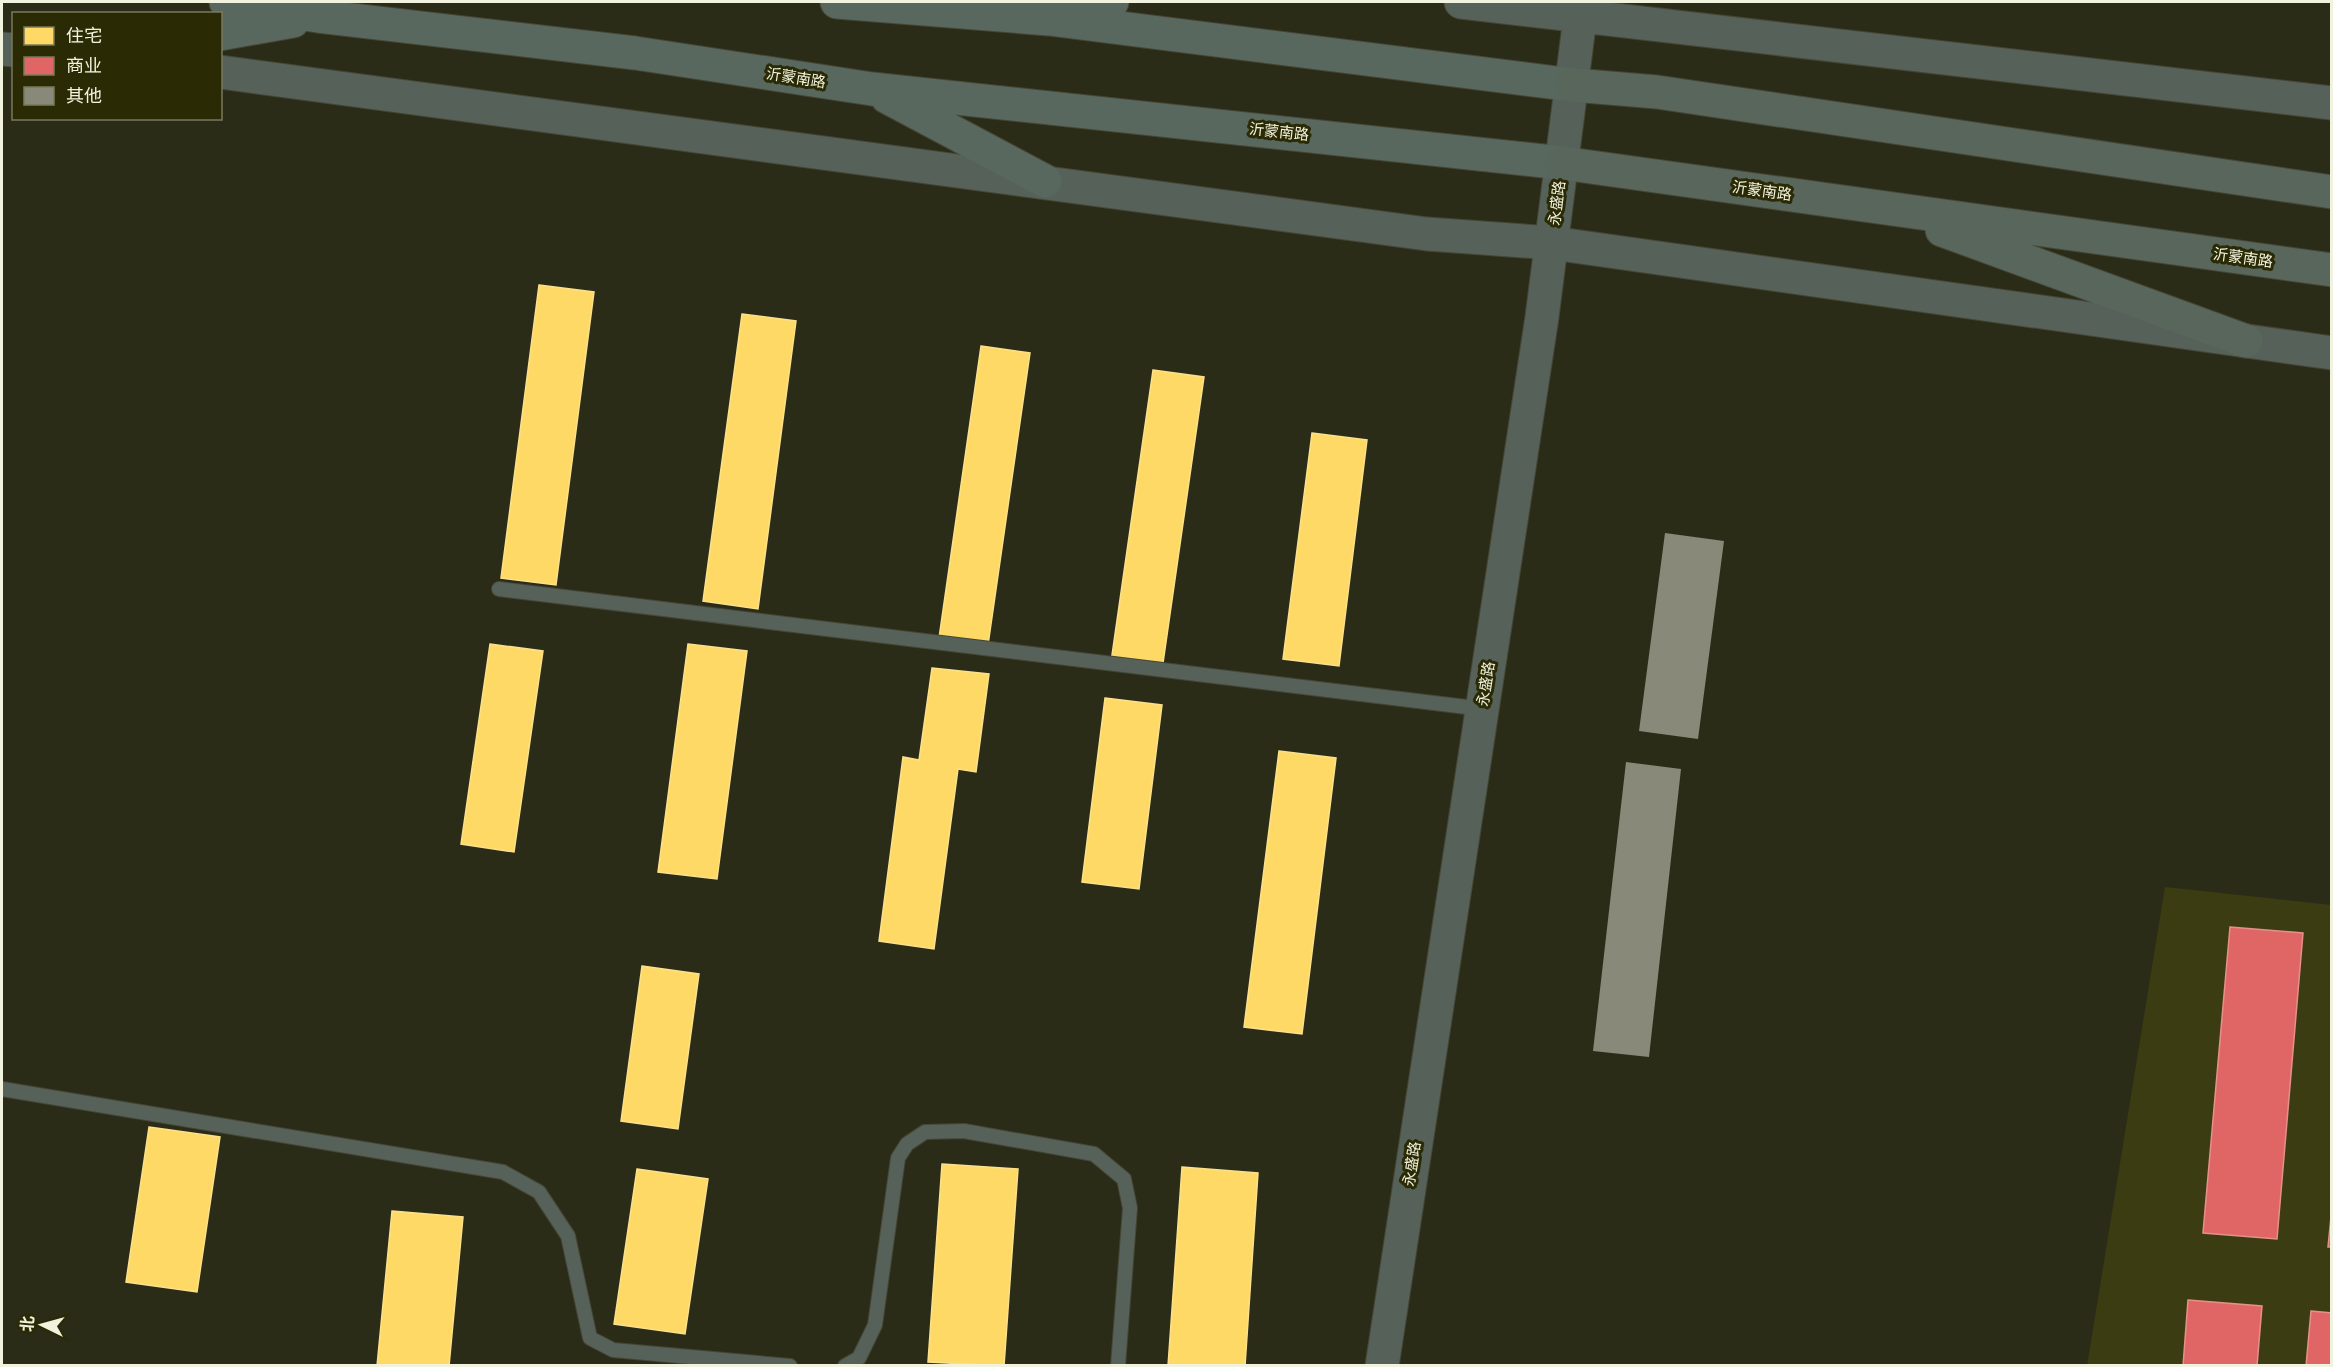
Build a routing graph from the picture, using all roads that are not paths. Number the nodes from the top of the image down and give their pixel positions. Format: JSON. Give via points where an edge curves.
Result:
{"nodes":[{"id":1,"x":226,"y":2,"type":"edge"},
{"id":2,"x":837,"y":2,"type":"edge"},
{"id":3,"x":1112,"y":2,"type":"edge"},
{"id":4,"x":1461,"y":2,"type":"edge"},
{"id":5,"x":1581,"y":8,"type":"edge"},
{"id":6,"x":318,"y":16,"type":"junction"},
{"id":7,"x":1049,"y":19,"type":"junction"},
{"id":8,"x":222,"y":34,"type":"edge"},
{"id":9,"x":222,"y":72,"type":"edge"},
{"id":10,"x":1573,"y":85,"type":"junction"},
{"id":11,"x":872,"y":89,"type":"junction"},
{"id":12,"x":2331,"y":103,"type":"edge"},
{"id":13,"x":1562,"y":163,"type":"junction"},
{"id":14,"x":1045,"y":181,"type":"junction"},
{"id":15,"x":2331,"y":192,"type":"edge"},
{"id":16,"x":1881,"y":207,"type":"junction"},
{"id":17,"x":1552,"y":243,"type":"junction"},
{"id":18,"x":2331,"y":270,"type":"edge"},
{"id":19,"x":2246,"y":341,"type":"junction"},
{"id":20,"x":2331,"y":353,"type":"edge"},
{"id":21,"x":499,"y":589,"type":"dead end"},
{"id":22,"x":1483,"y":709,"type":"junction"},
{"id":23,"x":2,"y":1089,"type":"edge"},
{"id":24,"x":790,"y":1365,"type":"edge"},
{"id":25,"x":844,"y":1365,"type":"edge"},
{"id":26,"x":1118,"y":1365,"type":"edge"},
{"id":27,"x":1382,"y":1365,"type":"edge"}],
"edges":[{"from":1,"to":6,"type":"main road","name":"沂蒙南路"},
{"from":2,"to":7,"type":"main road"},
{"from":3,"to":7,"type":"main road"},
{"from":4,"to":5,"type":"street"},
{"from":5,"to":10,"type":"street","name":"永盛路"},
{"from":5,"to":12,"type":"street"},
{"from":6,"to":8,"type":"main road"},
{"from":6,"to":11,"type":"main road","name":"沂蒙南路","via":[[635,53]]},
{"from":7,"to":10,"type":"main road"},
{"from":9,"to":14,"type":"street"},
{"from":10,"to":13,"type":"street","name":"永盛路"},
{"from":10,"to":15,"type":"highway","via":[[1657,92]]},
{"from":11,"to":13,"type":"main road","name":"沂蒙南路"},
{"from":11,"to":14,"type":"main road"},
{"from":13,"to":16,"type":"highway","name":"沂蒙南路"},
{"from":13,"to":17,"type":"street","name":"永盛路"},
{"from":14,"to":17,"type":"street","via":[[1427,234]]},
{"from":16,"to":18,"type":"highway","name":"沂蒙南路"},
{"from":16,"to":19,"type":"highway"},
{"from":17,"to":19,"type":"street"},
{"from":17,"to":22,"type":"street","name":"永盛路"},
{"from":19,"to":20,"type":"street"},
{"from":21,"to":22,"type":"lane"},
{"from":22,"to":27,"type":"street","name":"永盛路"},
{"from":23,"to":24,"type":"lane","via":[[503,1172],[539,1192],[568,1236],[590,1338],[613,1350]]},
{"from":25,"to":26,"type":"lane","via":[[859,1358],[875,1325],[898,1158],[907,1144],[925,1132],[964,1131],[1094,1154],[1124,1179],[1130,1208]]}]}
